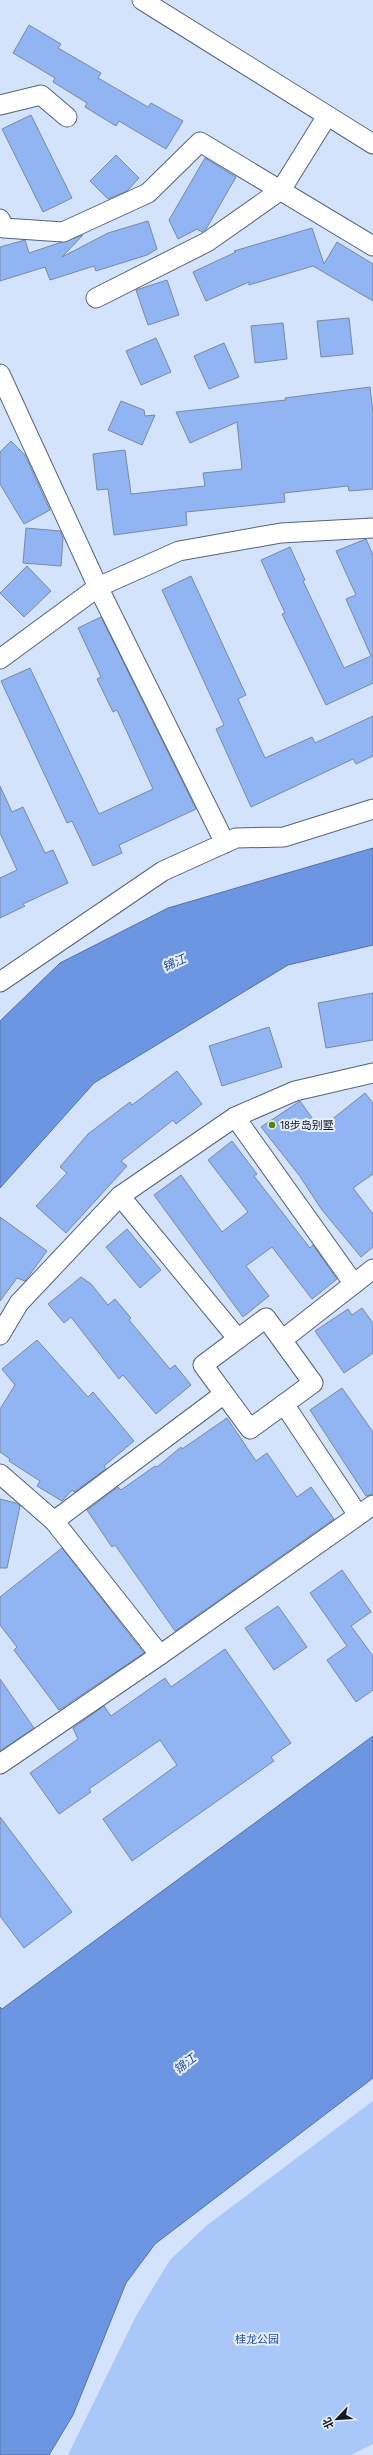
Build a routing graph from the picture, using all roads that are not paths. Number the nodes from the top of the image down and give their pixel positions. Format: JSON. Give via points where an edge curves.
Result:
{"nodes":[{"id":1,"x":142,"y":0,"type":"edge"},
{"id":2,"x":0,"y":105,"type":"edge"},
{"id":3,"x":327,"y":116,"type":"junction"},
{"id":4,"x":68,"y":117,"type":"dead end"},
{"id":5,"x":373,"y":144,"type":"edge"},
{"id":6,"x":281,"y":190,"type":"junction"},
{"id":7,"x":0,"y":219,"type":"edge"},
{"id":8,"x":373,"y":246,"type":"edge"},
{"id":9,"x":96,"y":298,"type":"dead end"},
{"id":10,"x":2,"y":384,"type":"edge"},
{"id":11,"x":373,"y":528,"type":"edge"},
{"id":12,"x":98,"y":587,"type":"junction"},
{"id":13,"x":0,"y":659,"type":"edge"},
{"id":14,"x":373,"y":809,"type":"edge"},
{"id":15,"x":225,"y":843,"type":"junction"},
{"id":16,"x":0,"y":982,"type":"edge"},
{"id":17,"x":373,"y":1073,"type":"edge"},
{"id":18,"x":235,"y":1117,"type":"junction"},
{"id":19,"x":120,"y":1196,"type":"junction"},
{"id":20,"x":373,"y":1269,"type":"edge"},
{"id":21,"x":354,"y":1284,"type":"junction"},
{"id":22,"x":0,"y":1335,"type":"edge"},
{"id":23,"x":238,"y":1339,"type":"junction"},
{"id":24,"x":282,"y":1340,"type":"junction"},
{"id":25,"x":224,"y":1394,"type":"junction"},
{"id":26,"x":284,"y":1404,"type":"junction"},
{"id":27,"x":0,"y":1474,"type":"edge"},
{"id":28,"x":366,"y":1510,"type":"edge"},
{"id":29,"x":54,"y":1521,"type":"junction"},
{"id":30,"x":160,"y":1654,"type":"junction"},
{"id":31,"x":0,"y":1764,"type":"edge"}],
"edges":[{"from":1,"to":3,"type":"street"},
{"from":2,"to":4,"type":"street","via":[[41,95]]},
{"from":3,"to":5,"type":"street"},
{"from":3,"to":6,"type":"street"},
{"from":6,"to":7,"type":"street","via":[[200,142],[148,193],[63,232],[4,228]]},
{"from":6,"to":8,"type":"street"},
{"from":6,"to":9,"type":"street","via":[[207,242]]},
{"from":10,"to":12,"type":"street"},
{"from":11,"to":12,"type":"street","via":[[281,532],[179,551]]},
{"from":12,"to":13,"type":"street"},
{"from":12,"to":15,"type":"street"},
{"from":14,"to":15,"type":"street","via":[[284,836],[236,838]]},
{"from":15,"to":16,"type":"street","via":[[163,871]]},
{"from":17,"to":18,"type":"street","via":[[295,1091]]},
{"from":18,"to":19,"type":"street"},
{"from":18,"to":21,"type":"street"},
{"from":19,"to":22,"type":"street","via":[[20,1303]]},
{"from":19,"to":23,"type":"street"},
{"from":20,"to":21,"type":"street"},
{"from":21,"to":24,"type":"street"},
{"from":23,"to":24,"type":"street","via":[[266,1318]]},
{"from":23,"to":25,"type":"street","via":[[203,1365]]},
{"from":24,"to":26,"type":"street","via":[[313,1382]]},
{"from":25,"to":26,"type":"street","via":[[250,1429]]},
{"from":25,"to":29,"type":"street"},
{"from":26,"to":28,"type":"street"},
{"from":27,"to":29,"type":"street"},
{"from":28,"to":30,"type":"street"},
{"from":29,"to":30,"type":"street"},
{"from":30,"to":31,"type":"street"}]}
